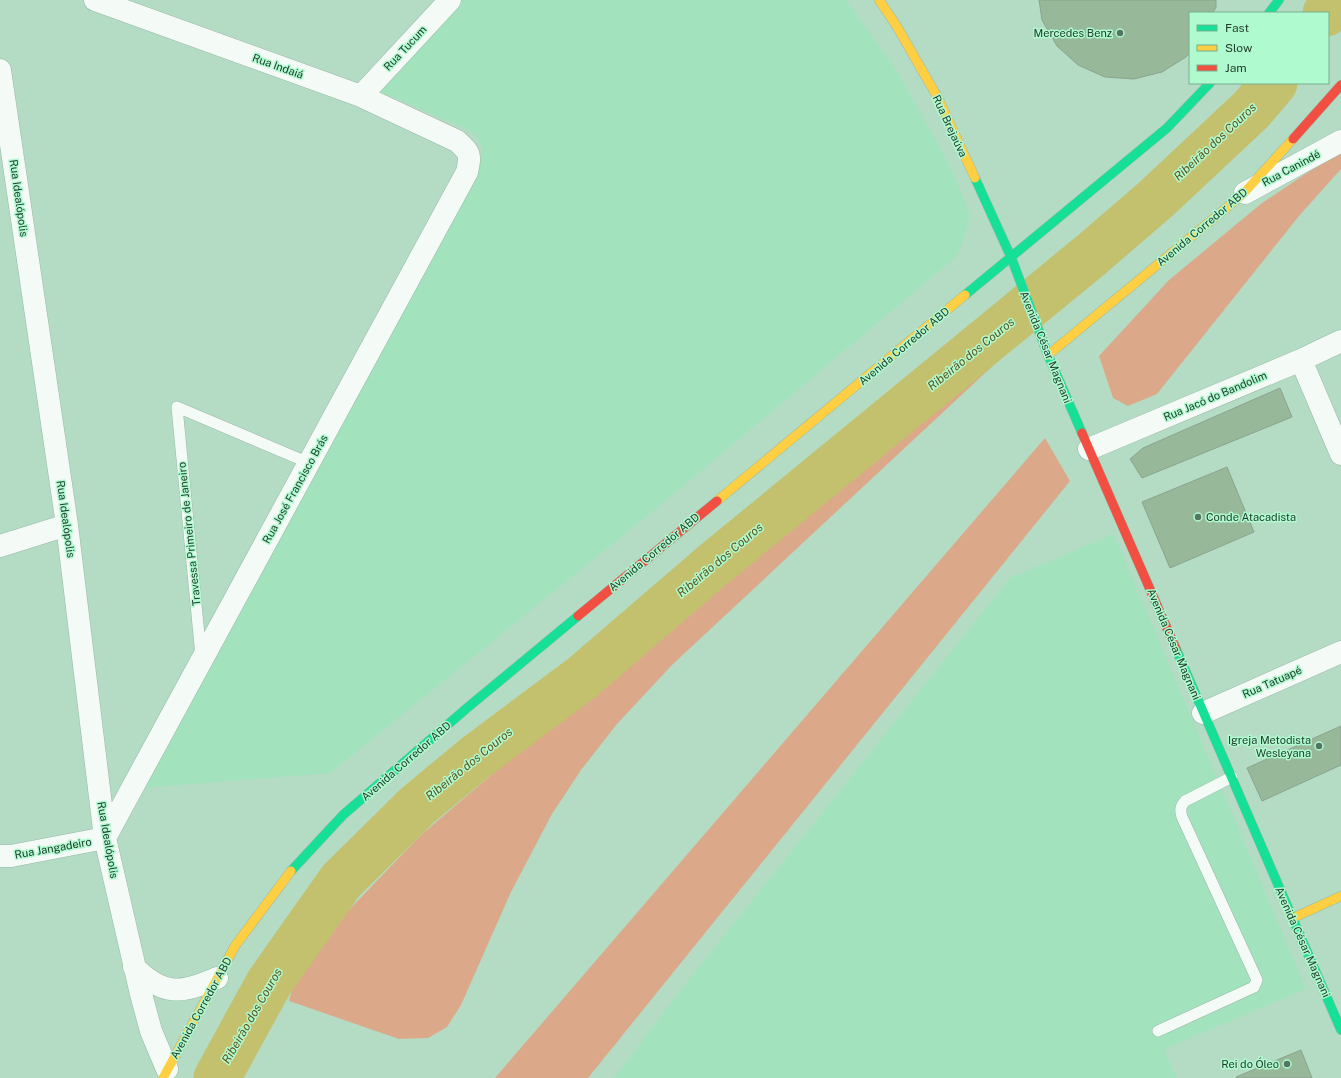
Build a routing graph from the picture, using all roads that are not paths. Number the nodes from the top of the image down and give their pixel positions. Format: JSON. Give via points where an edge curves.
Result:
{"nodes":[{"id":1,"x":95,"y":0,"type":"edge"},
{"id":2,"x":450,"y":0,"type":"edge"},
{"id":3,"x":879,"y":0,"type":"edge"},
{"id":4,"x":1279,"y":0,"type":"edge"},
{"id":5,"x":1270,"y":12,"type":"edge"},
{"id":6,"x":0,"y":70,"type":"edge"},
{"id":7,"x":1209,"y":84,"type":"edge"},
{"id":8,"x":1341,"y":85,"type":"edge"},
{"id":9,"x":361,"y":96,"type":"junction"},
{"id":10,"x":457,"y":140,"type":"joint"},
{"id":11,"x":1341,"y":141,"type":"edge"},
{"id":12,"x":1242,"y":195,"type":"junction"},
{"id":13,"x":1010,"y":257,"type":"junction"},
{"id":14,"x":1341,"y":341,"type":"edge"},
{"id":15,"x":1048,"y":355,"type":"junction"},
{"id":16,"x":1301,"y":360,"type":"junction"},
{"id":17,"x":1089,"y":449,"type":"junction"},
{"id":18,"x":1341,"y":454,"type":"edge"},
{"id":19,"x":309,"y":463,"type":"junction"},
{"id":20,"x":67,"y":525,"type":"junction"},
{"id":21,"x":0,"y":546,"type":"edge"},
{"id":22,"x":1341,"y":652,"type":"edge"},
{"id":23,"x":202,"y":661,"type":"junction"},
{"id":24,"x":1203,"y":713,"type":"junction"},
{"id":25,"x":1232,"y":777,"type":"junction"},
{"id":26,"x":105,"y":838,"type":"junction"},
{"id":27,"x":0,"y":856,"type":"edge"},
{"id":28,"x":1341,"y":896,"type":"edge"},
{"id":29,"x":1293,"y":918,"type":"junction"},
{"id":30,"x":134,"y":967,"type":"junction"},
{"id":31,"x":217,"y":978,"type":"junction"},
{"id":32,"x":1341,"y":1030,"type":"edge"},
{"id":33,"x":1158,"y":1031,"type":"dead end"},
{"id":34,"x":165,"y":1074,"type":"edge"}],
"edges":[{"from":1,"to":9,"type":"street","name":"Rua Indaiá"},
{"from":2,"to":9,"type":"street","name":"Rua Tucum"},
{"from":3,"to":13,"type":"main road","name":"Rua Brejaúva","via":[[938,98]]},
{"from":4,"to":5,"type":"main road"},
{"from":6,"to":20,"type":"street","name":"Rua Idealópolis"},
{"from":7,"to":13,"type":"main road","name":"Avenida Corredor ABD","via":[[1167,128]]},
{"from":8,"to":12,"type":"main road","name":"Avenida Corredor ABD"},
{"from":9,"to":10,"type":"street","name":"Rua Indaiá"},
{"from":10,"to":19,"type":"street","name":"Rua José Francisco Brás","via":[[467,150],[470,159],[467,172]]},
{"from":11,"to":12,"type":"street","name":"Rua Canindé"},
{"from":12,"to":15,"type":"main road","name":"Avenida Corredor ABD"},
{"from":13,"to":15,"type":"main road","name":"Avenida César Magnani"},
{"from":13,"to":31,"type":"main road","name":"Avenida Corredor ABD","via":[[466,708],[343,815],[285,877],[235,946]]},
{"from":14,"to":16,"type":"street","name":"Rua Jacó do Bandolim"},
{"from":15,"to":17,"type":"main road","name":"Avenida César Magnani"},
{"from":16,"to":17,"type":"street","name":"Rua Jacó do Bandolim"},
{"from":16,"to":18,"type":"street"},
{"from":17,"to":24,"type":"main road","name":"Avenida César Magnani"},
{"from":19,"to":23,"type":"street","name":"Rua José Francisco Brás"},
{"from":19,"to":23,"type":"lane","name":"Travessa Primeiro de Janeiro","via":[[177,407]]},
{"from":20,"to":21,"type":"street"},
{"from":20,"to":26,"type":"street","name":"Rua Idealópolis"},
{"from":22,"to":24,"type":"street","name":"Rua Tatuapé"},
{"from":23,"to":26,"type":"street","name":"Rua José Francisco Brás"},
{"from":24,"to":25,"type":"main road","name":"Avenida César Magnani"},
{"from":25,"to":29,"type":"main road","name":"Avenida César Magnani"},
{"from":25,"to":33,"type":"lane","via":[[1185,801],[1180,810],[1257,980],[1256,984]]},
{"from":26,"to":27,"type":"street","name":"Rua Jangadeiro"},
{"from":26,"to":30,"type":"street","name":"Rua Idealópolis"},
{"from":28,"to":29,"type":"main road"},
{"from":29,"to":32,"type":"main road","name":"Avenida César Magnani"},
{"from":30,"to":31,"type":"street","via":[[154,984],[171,989],[190,988]]},
{"from":30,"to":34,"type":"street","name":"Rua Idealópolis"},
{"from":31,"to":34,"type":"main road","name":"Avenida Corredor ABD"}]}
